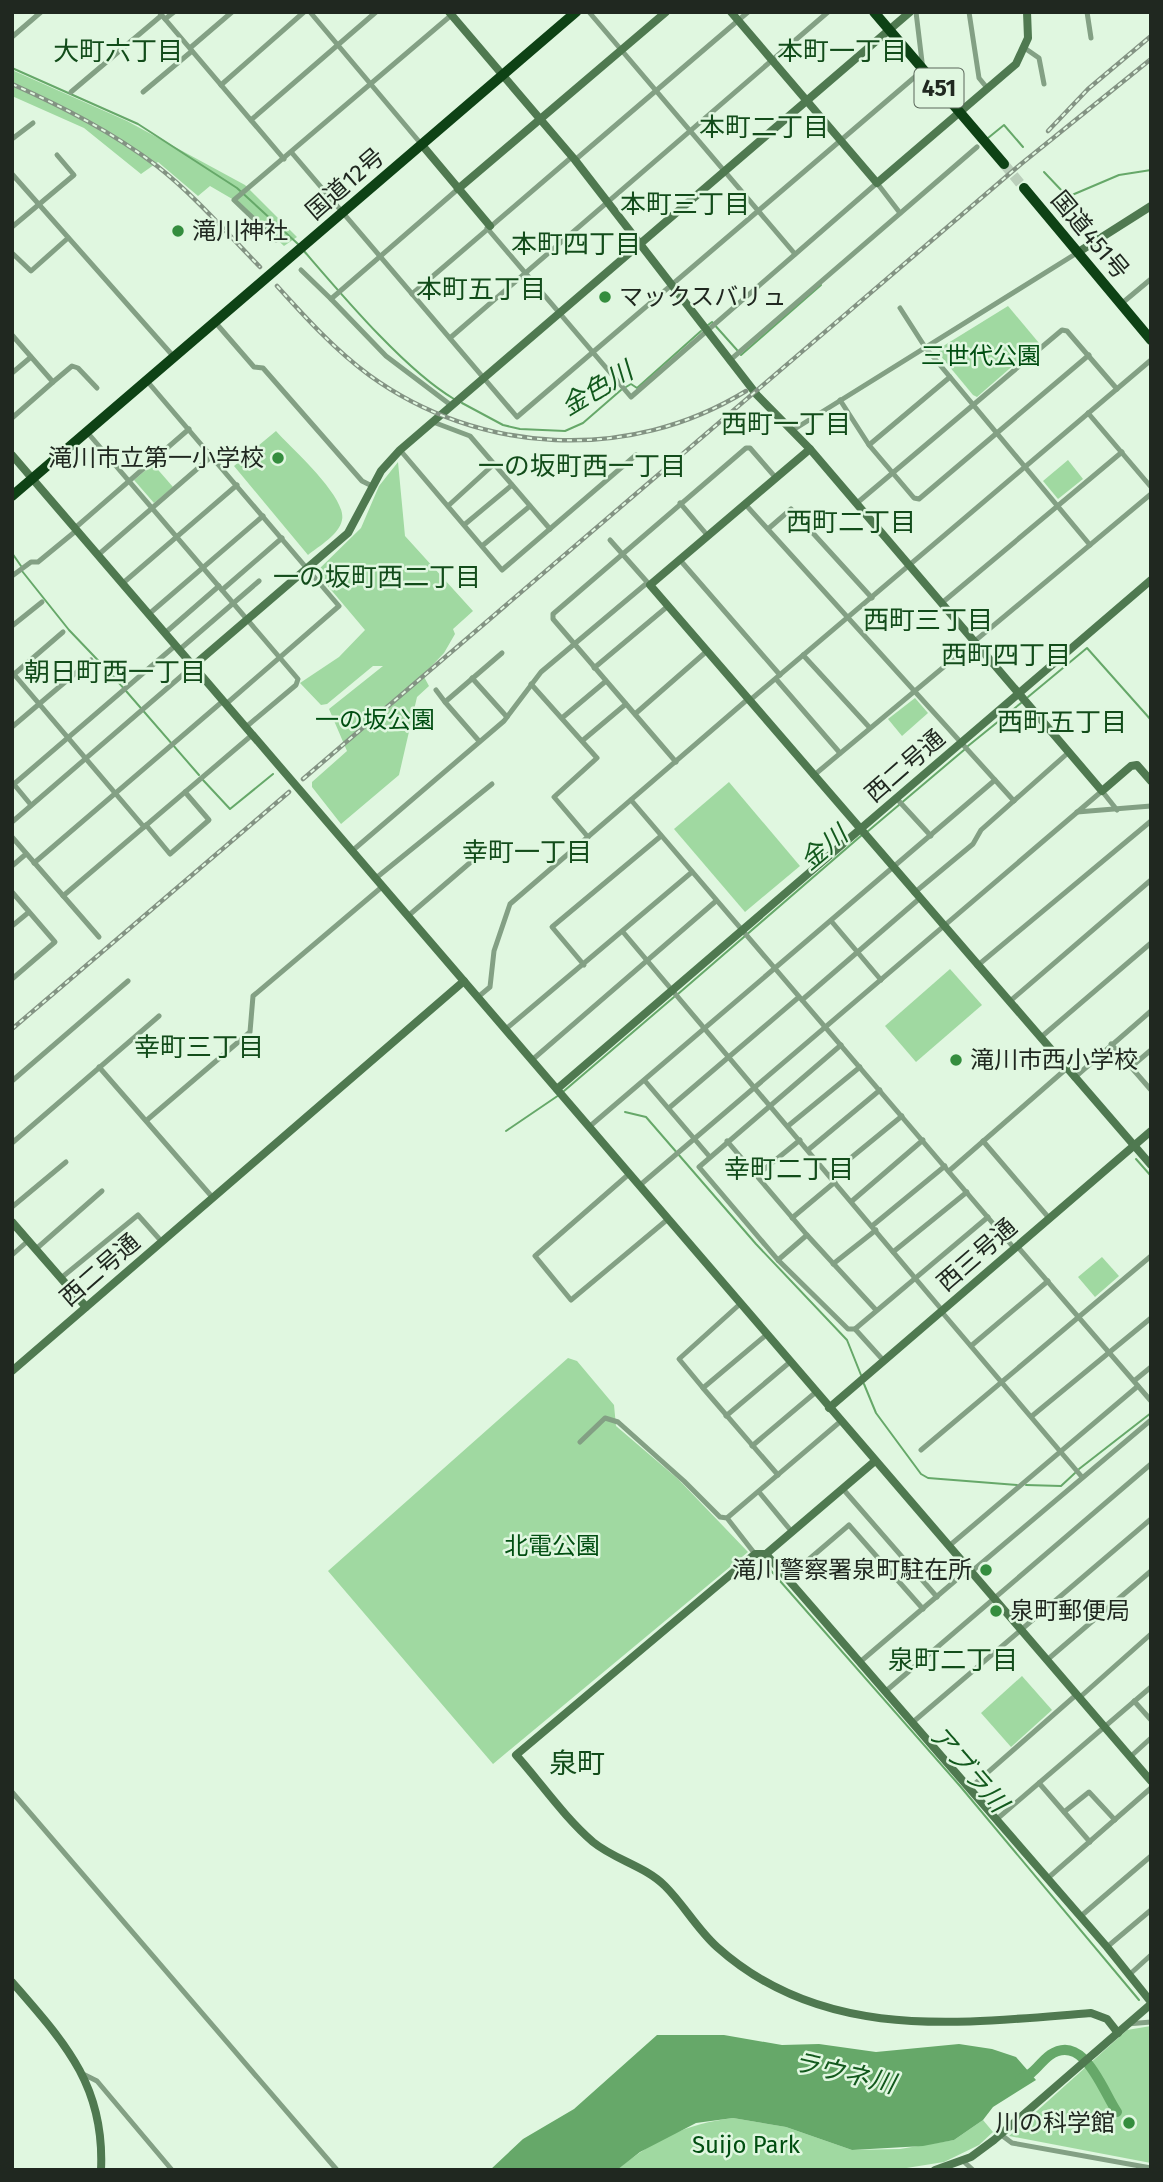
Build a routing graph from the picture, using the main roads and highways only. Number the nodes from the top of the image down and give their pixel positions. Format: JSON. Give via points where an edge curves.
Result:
{"nodes":[{"id":1,"x":576,"y":12,"type":"edge"},
{"id":2,"x":874,"y":12,"type":"edge"},
{"id":3,"x":1004,"y":164,"type":"tunnel mouth"},
{"id":4,"x":1024,"y":188,"type":"tunnel mouth"},
{"id":5,"x":1151,"y":340,"type":"edge"},
{"id":6,"x":12,"y":496,"type":"edge"}],
"edges":[{"from":1,"to":6,"type":"highway","name":"国道12号"},
{"from":2,"to":3,"type":"highway","number":"451"},
{"from":4,"to":5,"type":"highway","name":"国道451号"}]}
